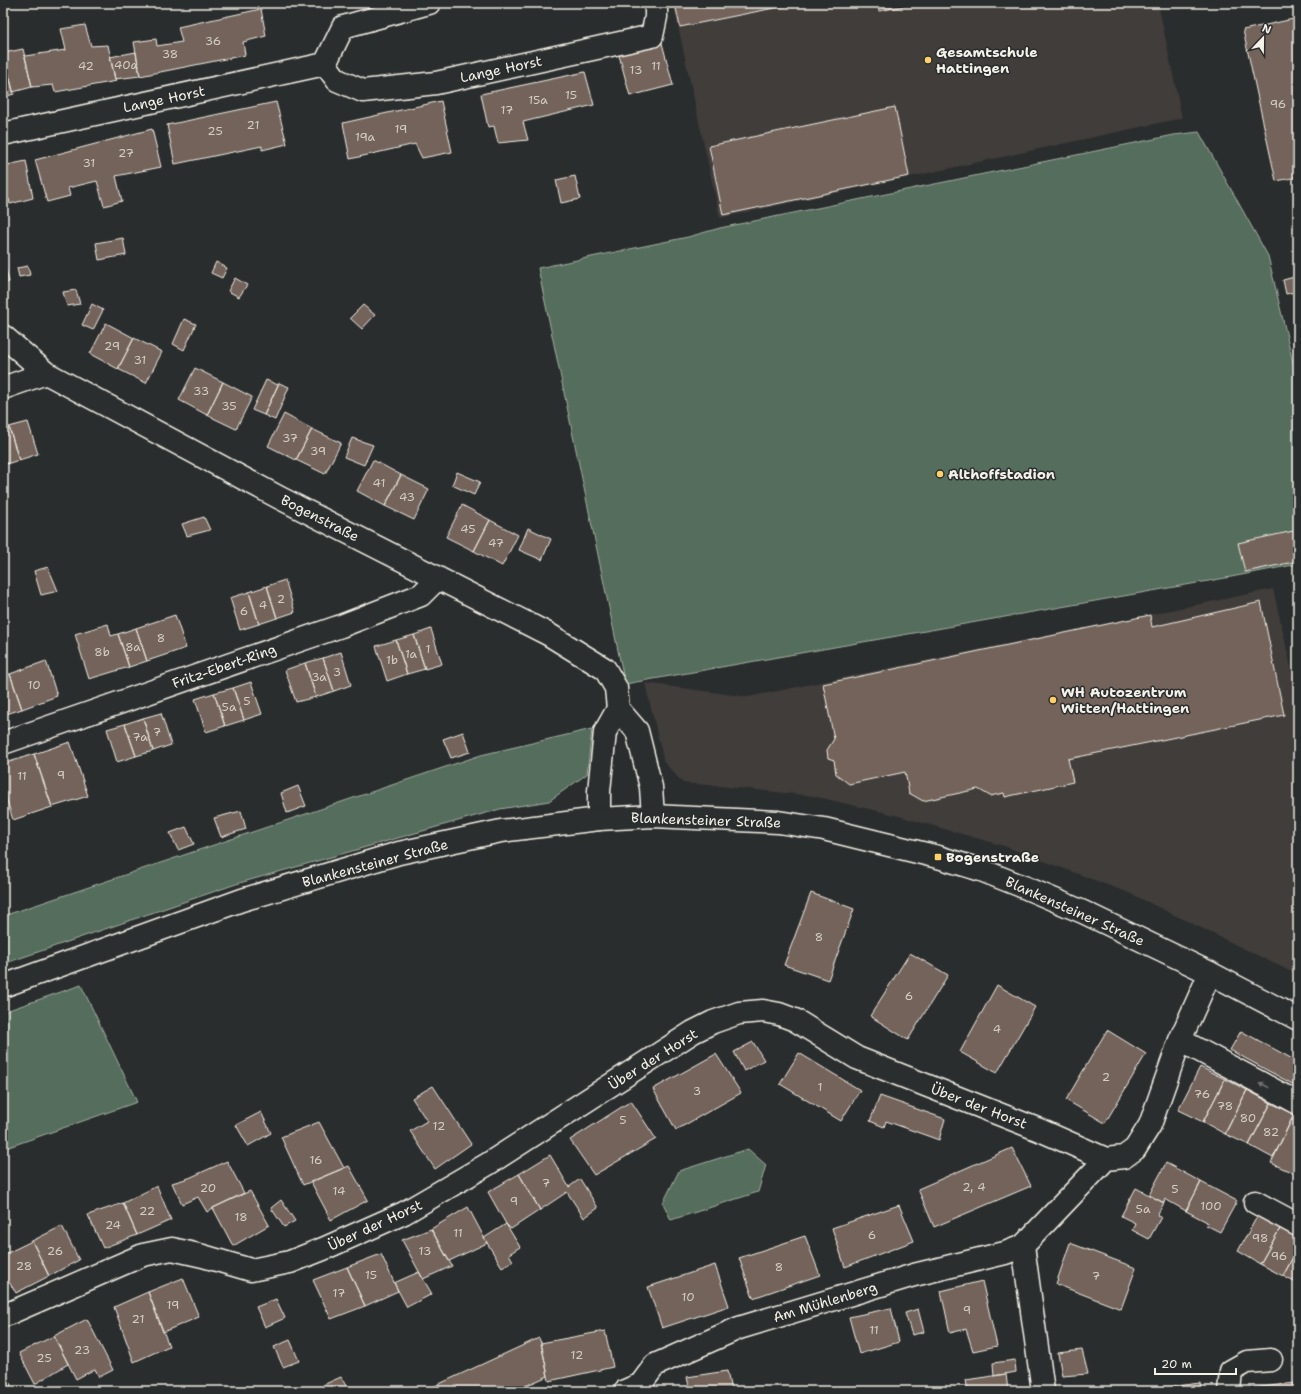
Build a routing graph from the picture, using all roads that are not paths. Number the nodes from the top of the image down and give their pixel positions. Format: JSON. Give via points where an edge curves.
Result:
{"nodes":[{"id":1,"x":429,"y":3,"type":"edge"},
{"id":2,"x":656,"y":3,"type":"edge"},
{"id":3,"x":325,"y":64,"type":"junction"},
{"id":4,"x":3,"y":134,"type":"edge"},
{"id":5,"x":3,"y":336,"type":"edge"},
{"id":6,"x":46,"y":373,"type":"junction"},
{"id":7,"x":3,"y":388,"type":"edge"},
{"id":8,"x":438,"y":578,"type":"junction"},
{"id":9,"x":618,"y":709,"type":"junction"},
{"id":10,"x":3,"y":743,"type":"edge"},
{"id":11,"x":653,"y":816,"type":"junction"},
{"id":12,"x":599,"y":819,"type":"junction"},
{"id":13,"x":1210,"y":972,"type":"junction"},
{"id":14,"x":3,"y":986,"type":"edge"},
{"id":15,"x":1298,"y":1019,"type":"edge"},
{"id":16,"x":1180,"y":1040,"type":"junction"},
{"id":17,"x":1298,"y":1103,"type":"edge"},
{"id":18,"x":1106,"y":1159,"type":"junction"},
{"id":19,"x":1255,"y":1202,"type":"dead end"},
{"id":20,"x":1298,"y":1225,"type":"edge"},
{"id":21,"x":1023,"y":1246,"type":"junction"},
{"id":22,"x":3,"y":1316,"type":"edge"},
{"id":23,"x":1271,"y":1360,"type":"dead end"},
{"id":24,"x":636,"y":1389,"type":"edge"},
{"id":25,"x":1043,"y":1391,"type":"edge"},
{"id":26,"x":1229,"y":1391,"type":"edge"}],
"edges":[{"from":1,"to":3,"type":"street","via":[[343,27]]},
{"from":2,"to":3,"type":"street","name":"Lange Horst","via":[[652,36],[436,83],[363,91],[337,80]]},
{"from":3,"to":4,"type":"street","name":"Lange Horst"},
{"from":5,"to":6,"type":"street","name":"Bogenstraße"},
{"from":6,"to":7,"type":"street"},
{"from":6,"to":8,"type":"street","name":"Bogenstraße","via":[[280,498]]},
{"from":8,"to":9,"type":"street","name":"Bogenstraße","via":[[548,634],[606,669],[616,688]]},
{"from":8,"to":10,"type":"street","name":"Fritz-Ebert-Ring","via":[[421,595],[348,623]]},
{"from":9,"to":11,"type":"street","via":[[637,731],[651,787]]},
{"from":9,"to":12,"type":"street","via":[[605,732]]},
{"from":11,"to":12,"type":"street","name":"Blankensteiner Straße"},
{"from":11,"to":13,"type":"street","name":"Blankensteiner Straße","via":[[801,825],[938,857],[982,870],[1024,887]]},
{"from":12,"to":14,"type":"street","name":"Blankensteiner Straße","via":[[501,831],[400,853],[242,900]]},
{"from":13,"to":15,"type":"street","name":"Blankensteiner Straße"},
{"from":13,"to":16,"type":"street"},
{"from":17,"to":16,"type":"street","one_way":true},
{"from":16,"to":18,"type":"street","via":[[1150,1125],[1135,1149],[1124,1157]]},
{"from":18,"to":21,"type":"street","name":"Am Mühlenberg"},
{"from":18,"to":22,"type":"street","name":"Über der Horst","via":[[1042,1130],[857,1058],[795,1020],[763,1011],[739,1013],[693,1032],[494,1160],[404,1213],[323,1249],[290,1262],[251,1270],[172,1249],[143,1255]]},
{"from":19,"to":20,"type":"street"},
{"from":21,"to":24,"type":"street","name":"Am Mühlenberg","via":[[1005,1253],[914,1275],[739,1328],[656,1365]]},
{"from":21,"to":25,"type":"street"},
{"from":23,"to":26,"type":"street","via":[[1247,1362],[1231,1371]]}]}
